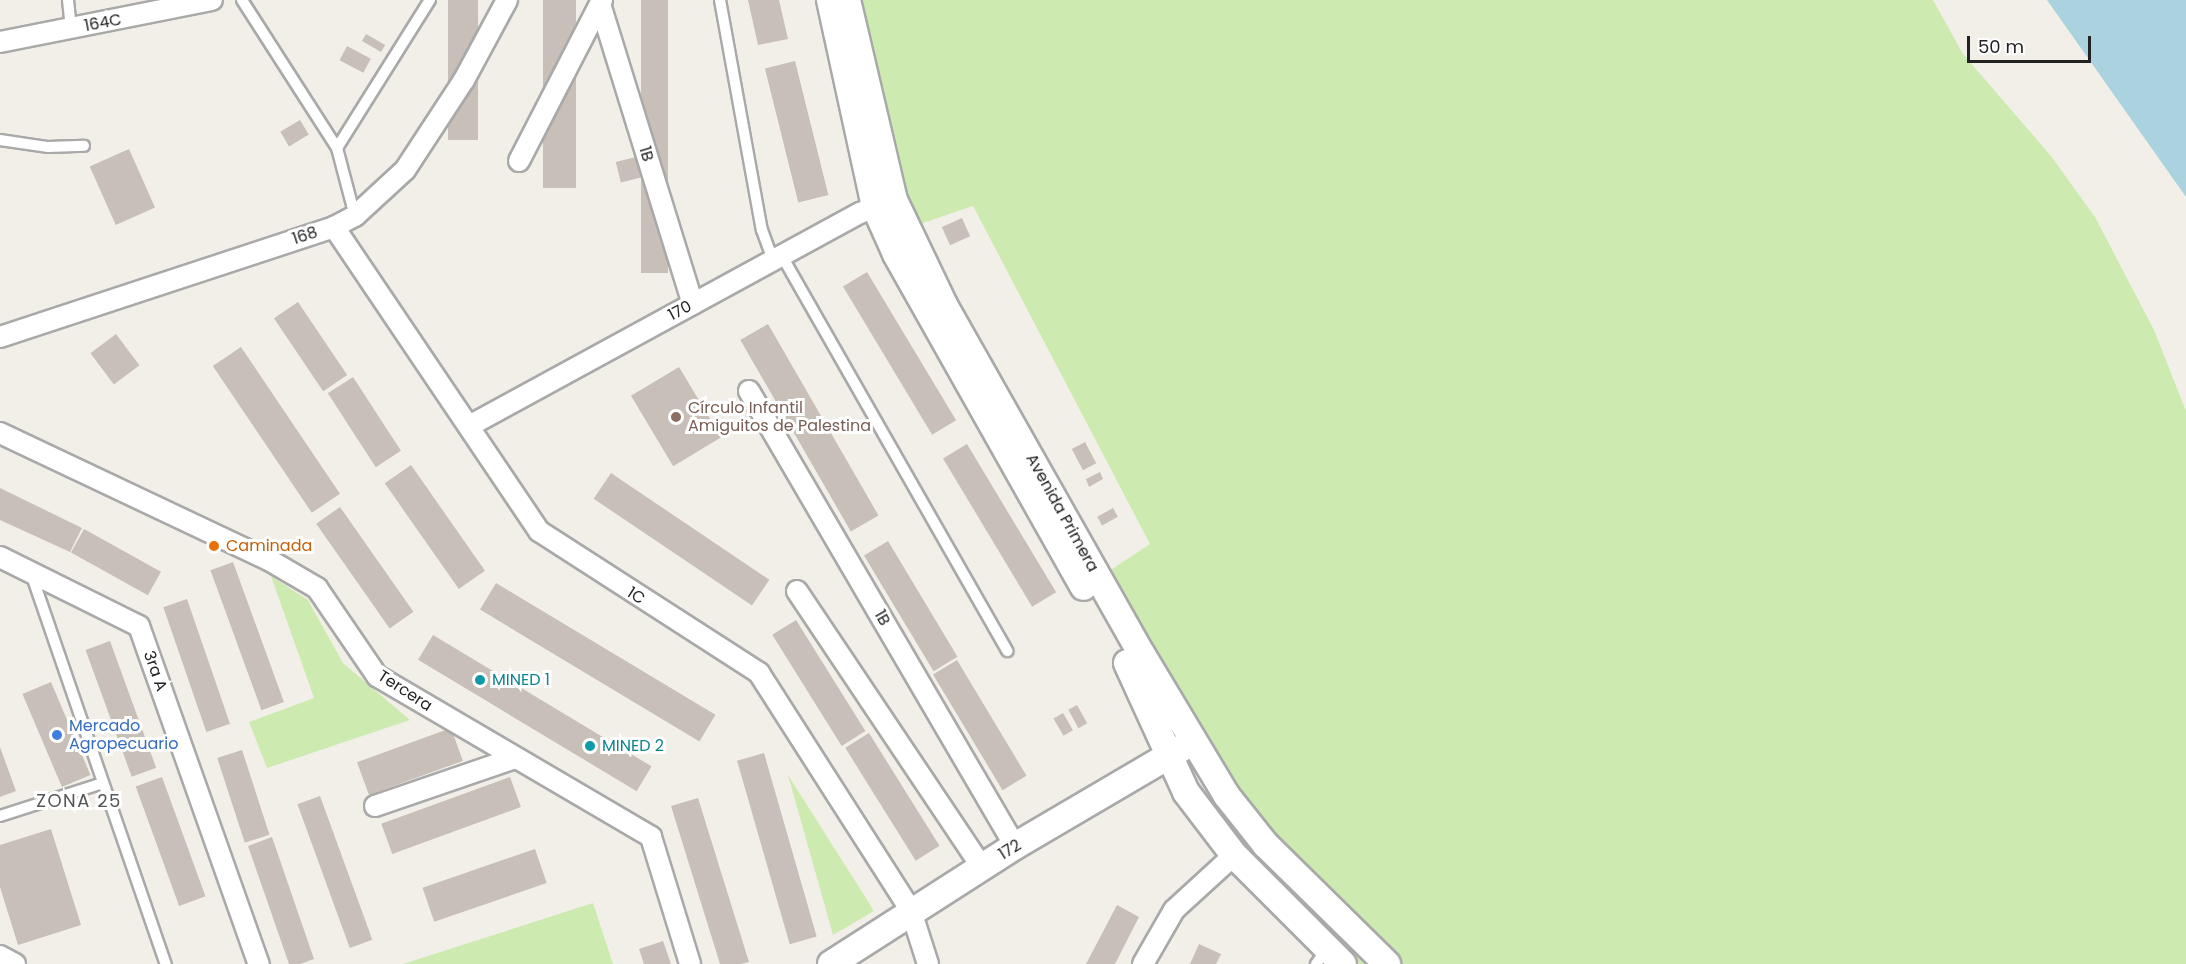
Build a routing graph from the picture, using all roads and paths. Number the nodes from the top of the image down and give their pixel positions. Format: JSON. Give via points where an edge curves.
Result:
{"nodes":[{"id":1,"x":68,"y":0,"type":"edge"},
{"id":2,"x":242,"y":0,"type":"edge"},
{"id":3,"x":430,"y":0,"type":"edge"},
{"id":4,"x":507,"y":0,"type":"edge"},
{"id":5,"x":720,"y":0,"type":"edge"},
{"id":6,"x":830,"y":0,"type":"edge"},
{"id":7,"x":847,"y":0,"type":"edge"},
{"id":8,"x":209,"y":1,"type":"edge"},
{"id":9,"x":601,"y":2,"type":"edge"},
{"id":10,"x":71,"y":30,"type":"junction"},
{"id":11,"x":0,"y":42,"type":"edge"},
{"id":12,"x":0,"y":140,"type":"edge"},
{"id":13,"x":84,"y":146,"type":"dead end"},
{"id":14,"x":337,"y":148,"type":"junction"},
{"id":15,"x":519,"y":161,"type":"dead end"},
{"id":16,"x":884,"y":203,"type":"junction"},
{"id":17,"x":355,"y":216,"type":"junction"},
{"id":18,"x":334,"y":227,"type":"junction"},
{"id":19,"x":777,"y":258,"type":"junction"},
{"id":20,"x":693,"y":304,"type":"junction"},
{"id":21,"x":0,"y":337,"type":"edge"},
{"id":22,"x":749,"y":391,"type":"dead end"},
{"id":23,"x":468,"y":426,"type":"junction"},
{"id":24,"x":0,"y":433,"type":"edge"},
{"id":25,"x":0,"y":557,"type":"edge"},
{"id":26,"x":31,"y":573,"type":"junction"},
{"id":27,"x":797,"y":591,"type":"dead end"},
{"id":28,"x":1007,"y":651,"type":"dead end"},
{"id":29,"x":1192,"y":741,"type":"junction"},
{"id":30,"x":515,"y":758,"type":"junction"},
{"id":31,"x":1169,"y":759,"type":"junction"},
{"id":32,"x":103,"y":783,"type":"junction"},
{"id":33,"x":375,"y":807,"type":"dead end"},
{"id":34,"x":0,"y":816,"type":"edge"},
{"id":35,"x":1015,"y":846,"type":"junction"},
{"id":36,"x":1234,"y":855,"type":"junction"},
{"id":37,"x":982,"y":867,"type":"junction"},
{"id":38,"x":912,"y":911,"type":"junction"},
{"id":39,"x":0,"y":956,"type":"edge"},
{"id":40,"x":1329,"y":959,"type":"edge"},
{"id":41,"x":15,"y":964,"type":"edge"},
{"id":42,"x":166,"y":964,"type":"edge"},
{"id":43,"x":259,"y":964,"type":"edge"},
{"id":44,"x":690,"y":964,"type":"edge"},
{"id":45,"x":831,"y":964,"type":"edge"},
{"id":46,"x":928,"y":964,"type":"edge"},
{"id":47,"x":1143,"y":964,"type":"edge"},
{"id":48,"x":1387,"y":964,"type":"edge"}],
"edges":[{"from":1,"to":10,"type":"lane"},
{"from":2,"to":14,"type":"lane"},
{"from":3,"to":14,"type":"lane"},
{"from":4,"to":17,"type":"street","name":"168","via":[[464,80],[405,170]]},
{"from":5,"to":19,"type":"lane","via":[[762,230]]},
{"from":6,"to":16,"type":"street","name":"Avenida Primera"},
{"from":7,"to":16,"type":"street","name":"Avenida Primera"},
{"from":8,"to":10,"type":"street","name":"164C"},
{"from":9,"to":15,"type":"street"},
{"from":9,"to":20,"type":"street","name":"1B"},
{"from":10,"to":11,"type":"street","name":"164C"},
{"from":12,"to":13,"type":"lane","via":[[48,147]]},
{"from":14,"to":17,"type":"lane"},
{"from":16,"to":19,"type":"street","name":"170"},
{"from":16,"to":29,"type":"street","name":"Avenida Primera"},
{"from":16,"to":31,"type":"street","name":"Avenida Primera","via":[[931,321],[1143,692]]},
{"from":17,"to":18,"type":"street","name":"168"},
{"from":18,"to":21,"type":"street","name":"168"},
{"from":18,"to":23,"type":"street","name":"1C"},
{"from":19,"to":20,"type":"street","name":"170"},
{"from":19,"to":28,"type":"lane"},
{"from":20,"to":23,"type":"street","name":"170"},
{"from":22,"to":35,"type":"street","name":"1B"},
{"from":23,"to":38,"type":"street","name":"1C","via":[[539,531],[759,673]]},
{"from":24,"to":30,"type":"street","name":"Tercera","via":[[269,560],[317,588],[377,676]]},
{"from":25,"to":26,"type":"street","name":"3ra A"},
{"from":26,"to":32,"type":"lane"},
{"from":26,"to":43,"type":"street","name":"3ra A","via":[[139,626]]},
{"from":27,"to":37,"type":"street"},
{"from":29,"to":31,"type":"street","name":"172"},
{"from":29,"to":48,"type":"street","name":"Avenida Primera","via":[[1227,796],[1266,845]]},
{"from":30,"to":33,"type":"street"},
{"from":30,"to":44,"type":"street","name":"Tercera","via":[[651,837]]},
{"from":31,"to":35,"type":"street","name":"172"},
{"from":31,"to":36,"type":"street","name":"Avenida Primera","via":[[1186,792]]},
{"from":32,"to":34,"type":"lane"},
{"from":32,"to":42,"type":"lane"},
{"from":35,"to":37,"type":"street","name":"172"},
{"from":36,"to":40,"type":"street","name":"Avenida Primera"},
{"from":36,"to":47,"type":"street","via":[[1174,910]]},
{"from":37,"to":38,"type":"street","name":"172"},
{"from":38,"to":45,"type":"street","name":"172"},
{"from":38,"to":46,"type":"street","name":"1C"},
{"from":39,"to":41,"type":"street"}]}
